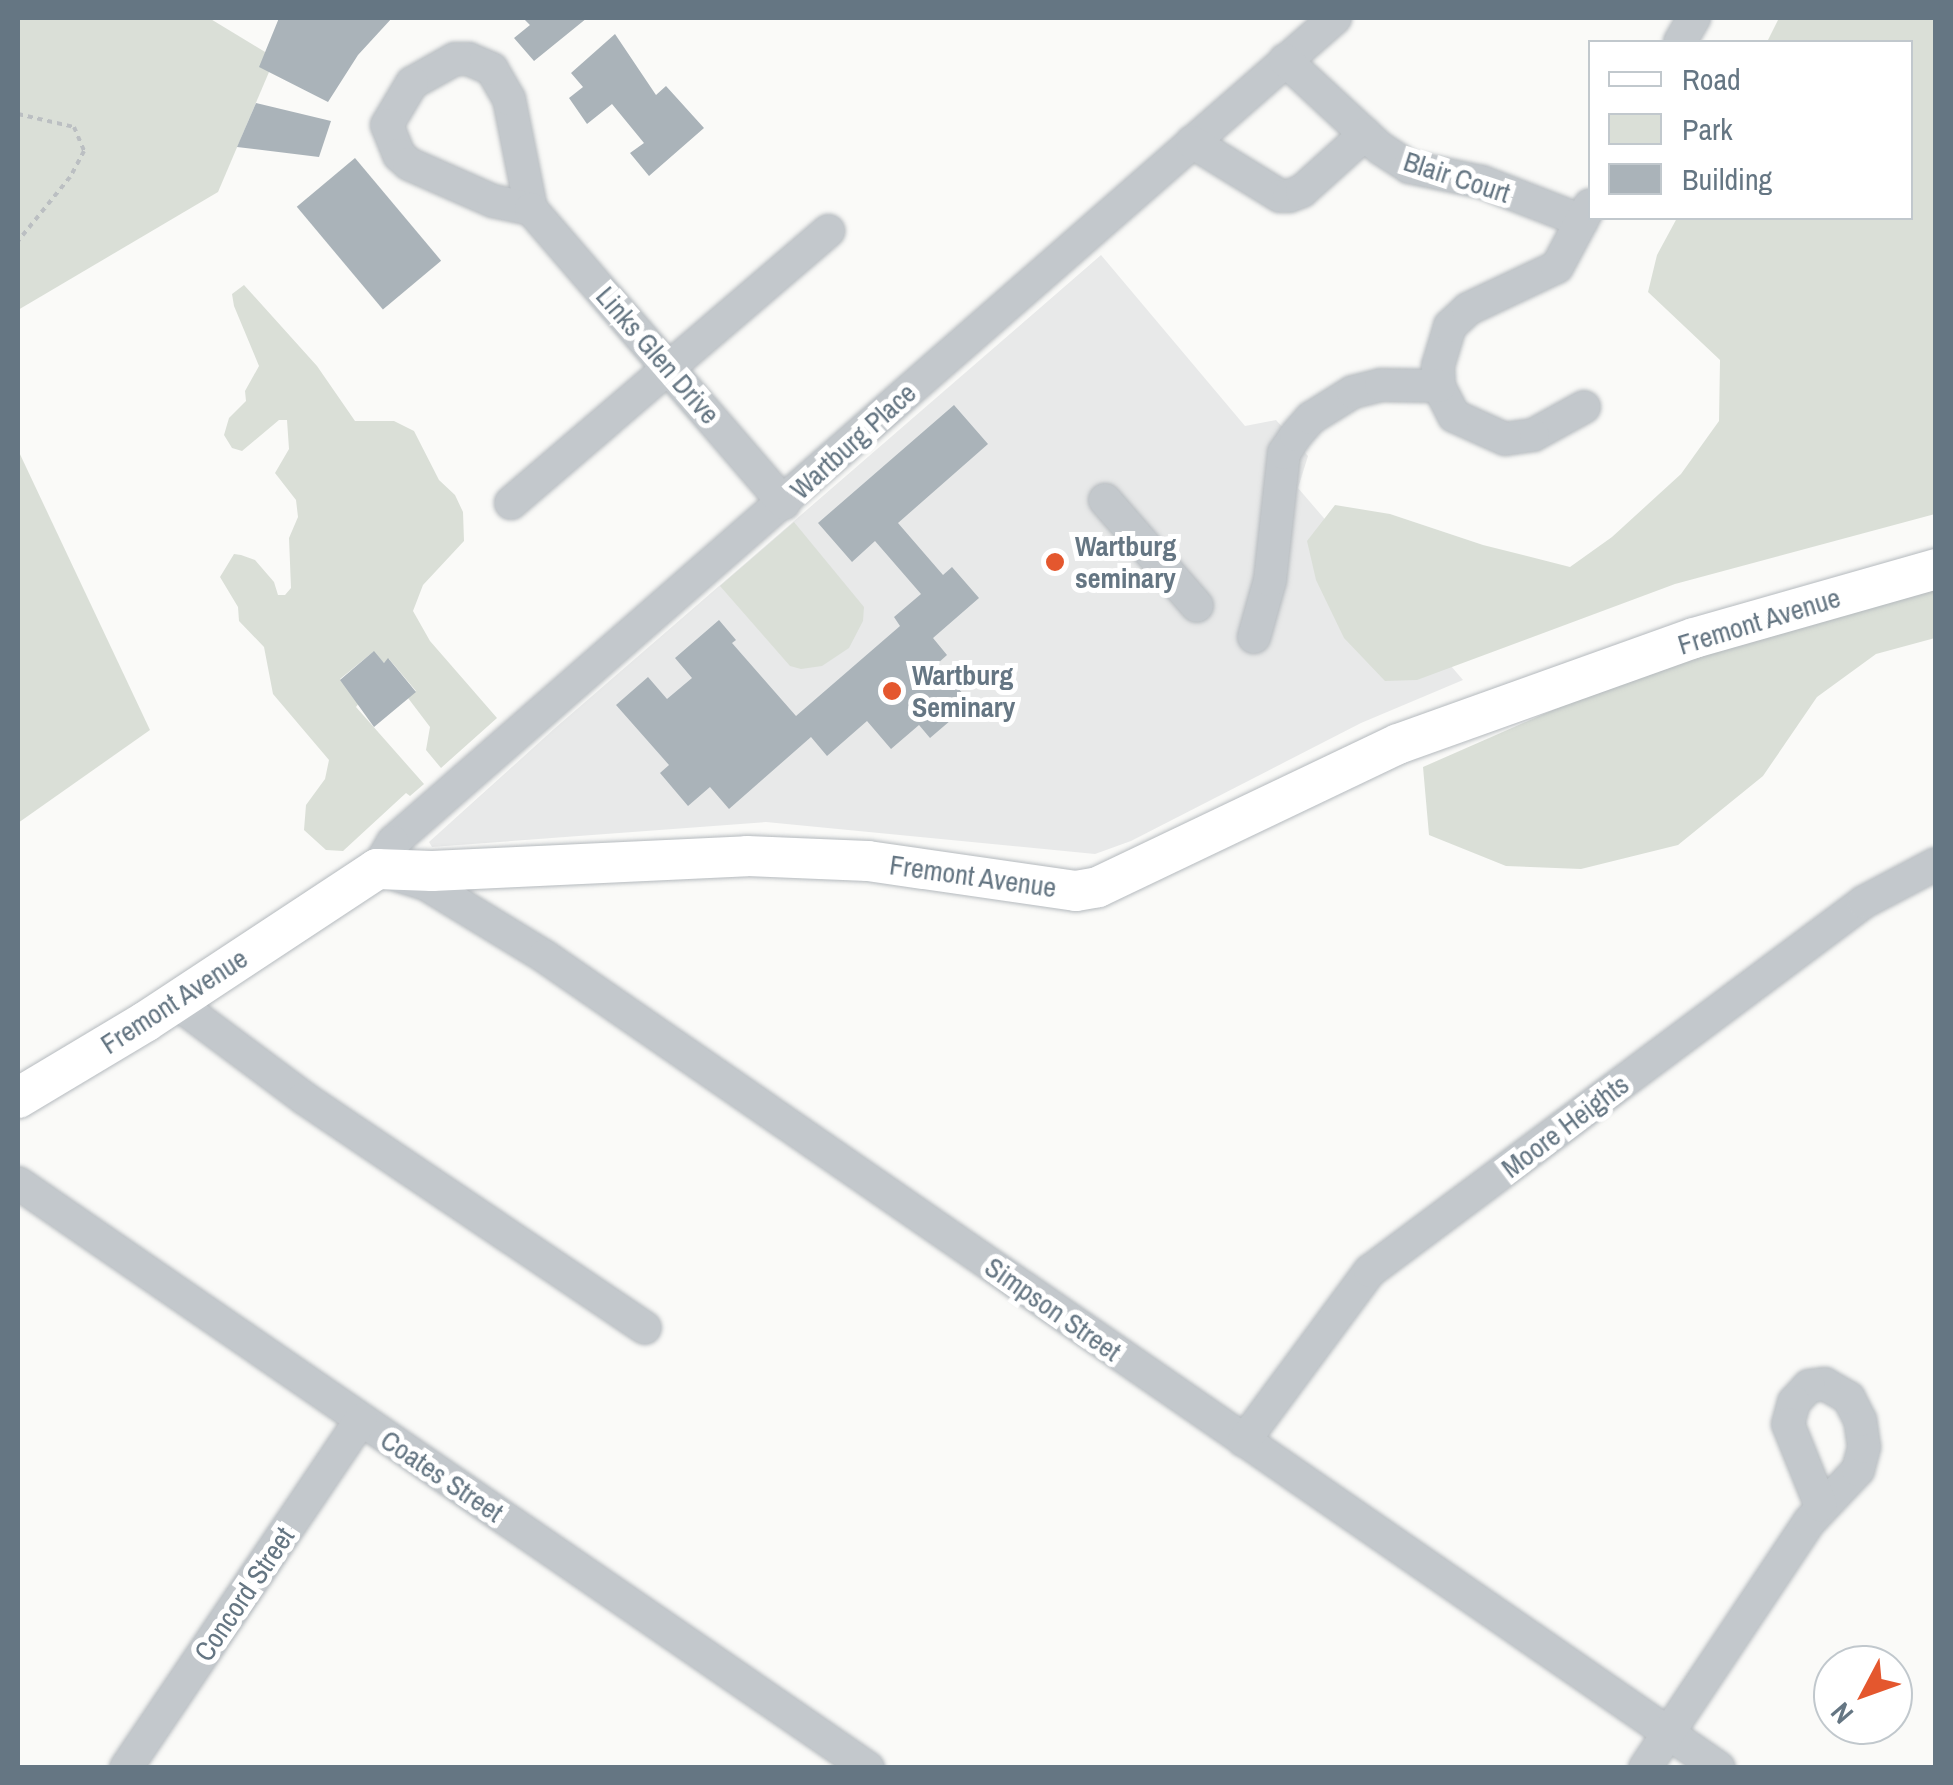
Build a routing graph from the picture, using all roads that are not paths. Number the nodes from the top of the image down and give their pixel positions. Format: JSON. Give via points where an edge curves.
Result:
{"nodes":[{"id":1,"x":1335,"y":18,"type":"edge"},
{"id":2,"x":1694,"y":18,"type":"edge"},
{"id":3,"x":1681,"y":40,"type":"edge"},
{"id":4,"x":1285,"y":60,"type":"junction"},
{"id":5,"x":1365,"y":134,"type":"junction"},
{"id":6,"x":1192,"y":142,"type":"junction"},
{"id":7,"x":530,"y":208,"type":"junction"},
{"id":8,"x":1586,"y":213,"type":"edge"},
{"id":9,"x":828,"y":230,"type":"dead end"},
{"id":10,"x":669,"y":368,"type":"junction"},
{"id":11,"x":1439,"y":386,"type":"junction"},
{"id":12,"x":1584,"y":406,"type":"dead end"},
{"id":13,"x":1104,"y":500,"type":"dead end"},
{"id":14,"x":784,"y":502,"type":"junction"},
{"id":15,"x":511,"y":503,"type":"dead end"},
{"id":16,"x":1936,"y":568,"type":"edge"},
{"id":17,"x":1197,"y":606,"type":"dead end"},
{"id":18,"x":1254,"y":637,"type":"dead end"},
{"id":19,"x":1936,"y":864,"type":"edge"},
{"id":20,"x":378,"y":869,"type":"junction"},
{"id":21,"x":174,"y":1001,"type":"junction"},
{"id":22,"x":18,"y":1098,"type":"edge"},
{"id":23,"x":18,"y":1183,"type":"edge"},
{"id":24,"x":645,"y":1328,"type":"dead end"},
{"id":25,"x":362,"y":1420,"type":"junction"},
{"id":26,"x":1244,"y":1440,"type":"junction"},
{"id":27,"x":1822,"y":1506,"type":"dead end"},
{"id":28,"x":1669,"y":1733,"type":"junction"},
{"id":29,"x":126,"y":1768,"type":"edge"},
{"id":30,"x":868,"y":1768,"type":"edge"},
{"id":31,"x":1645,"y":1768,"type":"edge"},
{"id":32,"x":1719,"y":1768,"type":"edge"}],
"edges":[{"from":1,"to":4,"type":"street","name":"Wartburg Place"},
{"from":2,"to":3,"type":"street"},
{"from":4,"to":5,"type":"street","name":"Blair Court"},
{"from":4,"to":6,"type":"street","name":"Wartburg Place"},
{"from":5,"to":6,"type":"street","via":[[1302,192],[1289,196]]},
{"from":5,"to":8,"type":"street","name":"Blair Court","via":[[1409,167]]},
{"from":6,"to":14,"type":"street","name":"Wartburg Place"},
{"from":7,"to":7,"type":"street","via":[[493,201],[399,155],[388,125],[412,83],[455,60],[492,69],[509,99]]},
{"from":7,"to":10,"type":"street","name":"Links Glen Drive"},
{"from":8,"to":11,"type":"street","via":[[1557,267],[1468,309],[1450,326]]},
{"from":9,"to":10,"type":"street"},
{"from":10,"to":14,"type":"street","name":"Links Glen Drive"},
{"from":10,"to":15,"type":"street"},
{"from":11,"to":12,"type":"street","via":[[1454,416],[1505,439],[1533,435]]},
{"from":11,"to":18,"type":"street","via":[[1381,385],[1353,392],[1296,435],[1284,453],[1270,580]]},
{"from":13,"to":17,"type":"street"},
{"from":14,"to":20,"type":"street","name":"Wartburg Place","via":[[393,842]]},
{"from":16,"to":20,"type":"main road","name":"Fremont Avenue","via":[[1694,638],[1398,744],[1098,887],[1076,891],[868,861],[747,856]]},
{"from":19,"to":26,"type":"street","name":"Moore Heights","via":[[1864,902],[1370,1272]]},
{"from":20,"to":21,"type":"main road","name":"Fremont Avenue"},
{"from":20,"to":26,"type":"street","name":"Simpson Street","via":[[426,884],[544,956]]},
{"from":21,"to":22,"type":"main road","name":"Fremont Avenue"},
{"from":21,"to":24,"type":"street","via":[[304,1098]]},
{"from":23,"to":25,"type":"street","name":"Coates Street"},
{"from":25,"to":29,"type":"street","name":"Concord Street"},
{"from":25,"to":30,"type":"street","name":"Coates Street"},
{"from":26,"to":28,"type":"street","name":"Simpson Street"},
{"from":27,"to":28,"type":"street"},
{"from":28,"to":31,"type":"street"},
{"from":28,"to":32,"type":"street","name":"Simpson Street"}]}
